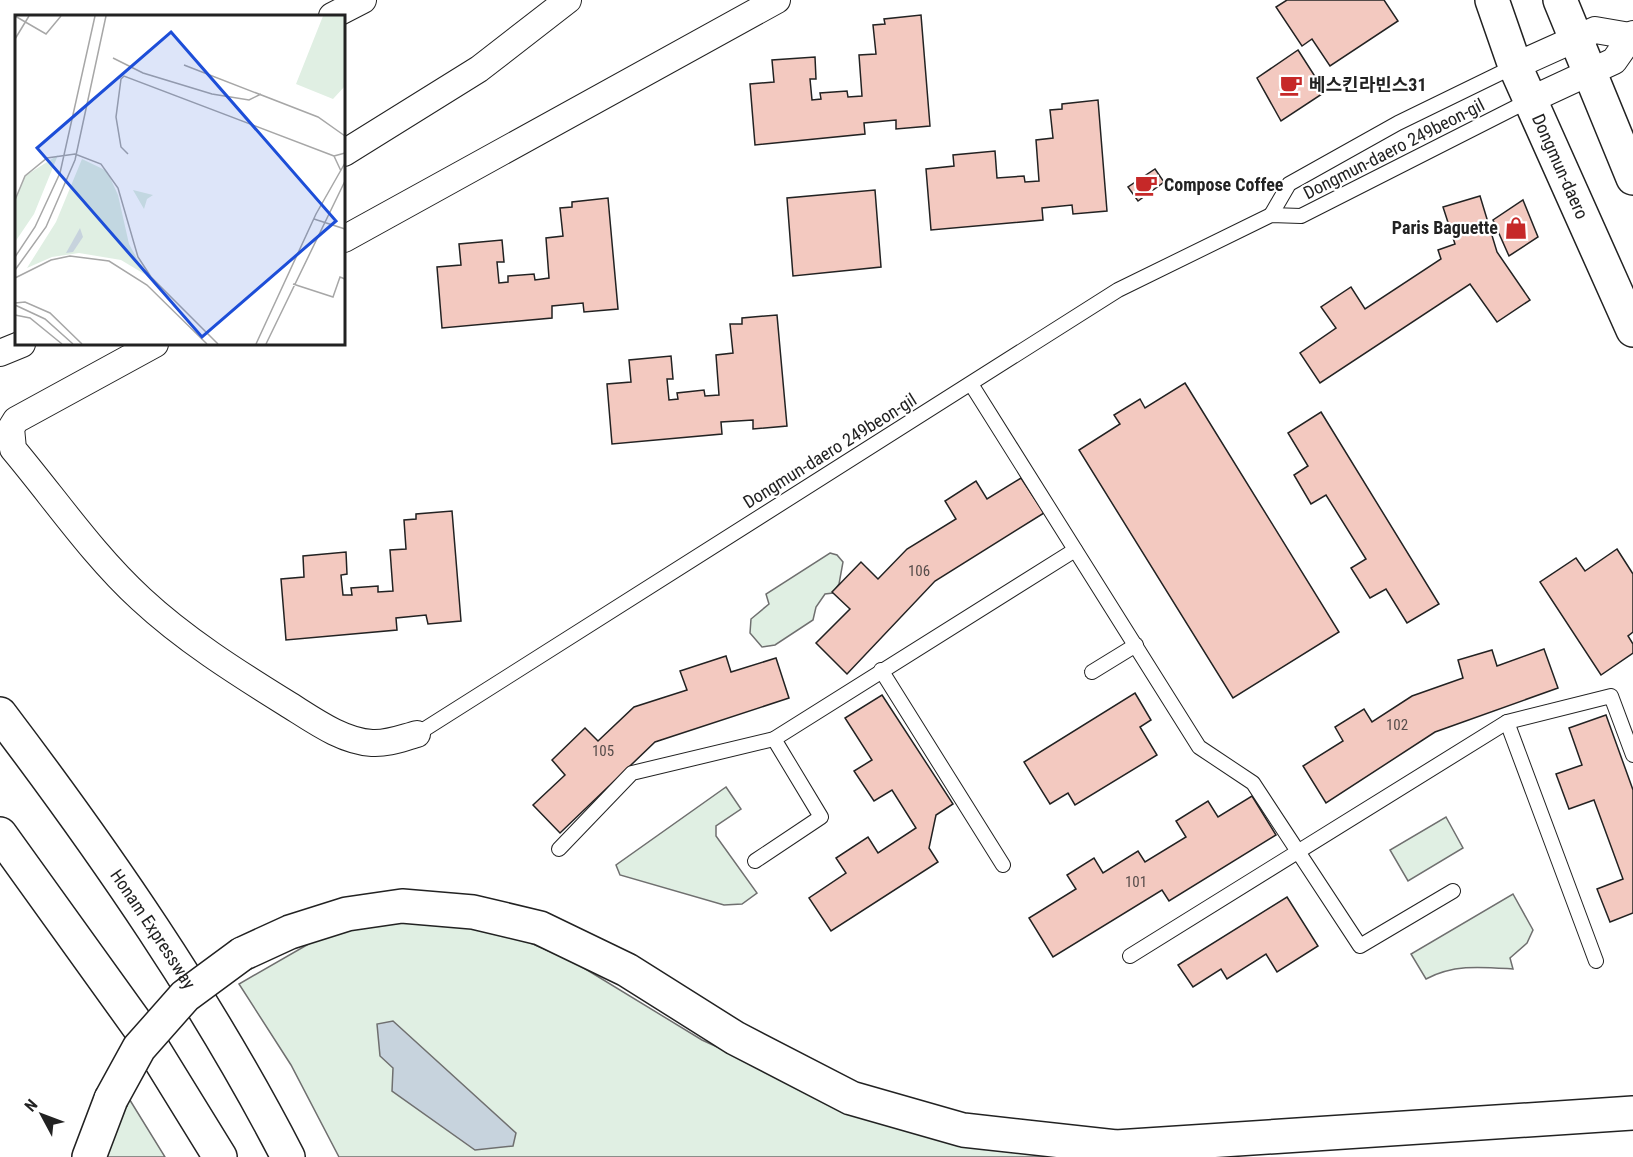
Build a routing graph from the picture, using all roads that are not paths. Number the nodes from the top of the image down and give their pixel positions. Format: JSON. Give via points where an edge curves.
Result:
{"nodes":[{"id":1,"x":363,"y":0,"type":"edge"},
{"id":2,"x":568,"y":0,"type":"edge"},
{"id":3,"x":777,"y":0,"type":"edge"},
{"id":4,"x":1492,"y":0,"type":"edge"},
{"id":5,"x":1560,"y":0,"type":"edge"},
{"id":6,"x":334,"y":15,"type":"edge"},
{"id":7,"x":1631,"y":35,"type":"edge"},
{"id":8,"x":1575,"y":39,"type":"junction"},
{"id":9,"x":1515,"y":66,"type":"junction"},
{"id":10,"x":1590,"y":73,"type":"junction"},
{"id":11,"x":1530,"y":100,"type":"junction"},
{"id":12,"x":345,"y":152,"type":"edge"},
{"id":13,"x":1633,"y":178,"type":"edge"},
{"id":14,"x":1271,"y":216,"type":"junction"},
{"id":15,"x":345,"y":238,"type":"edge"},
{"id":16,"x":1633,"y":330,"type":"edge"},
{"id":17,"x":20,"y":345,"type":"edge"},
{"id":18,"x":153,"y":345,"type":"edge"},
{"id":19,"x":0,"y":353,"type":"edge"},
{"id":20,"x":970,"y":384,"type":"junction"},
{"id":21,"x":1075,"y":549,"type":"junction"},
{"id":22,"x":1136,"y":645,"type":"junction"},
{"id":23,"x":881,"y":670,"type":"junction"},
{"id":24,"x":1092,"y":672,"type":"dead end"},
{"id":25,"x":0,"y":714,"type":"edge"},
{"id":26,"x":1507,"y":722,"type":"junction"},
{"id":27,"x":417,"y":734,"type":"joint"},
{"id":28,"x":774,"y":739,"type":"junction"},
{"id":29,"x":1633,"y":755,"type":"edge"},
{"id":30,"x":0,"y":834,"type":"edge"},
{"id":31,"x":559,"y":849,"type":"dead end"},
{"id":32,"x":1298,"y":852,"type":"junction"},
{"id":33,"x":755,"y":861,"type":"dead end"},
{"id":34,"x":1003,"y":865,"type":"dead end"},
{"id":35,"x":1453,"y":891,"type":"dead end"},
{"id":36,"x":1130,"y":956,"type":"dead end"},
{"id":37,"x":1596,"y":961,"type":"dead end"},
{"id":38,"x":1633,"y":1113,"type":"edge"},
{"id":39,"x":89,"y":1157,"type":"edge"},
{"id":40,"x":220,"y":1157,"type":"edge"},
{"id":41,"x":288,"y":1157,"type":"edge"}],
"edges":[{"from":1,"to":6,"type":"street"},
{"from":2,"to":12,"type":"street","via":[[479,69]]},
{"from":3,"to":15,"type":"street"},
{"from":4,"to":9,"type":"main road","name":"Dongmun-daero"},
{"from":5,"to":8,"type":"main road"},
{"from":7,"to":8,"type":"street","via":[[1594,30]]},
{"from":7,"to":10,"type":"street","via":[[1614,61]]},
{"from":8,"to":9,"type":"street"},
{"from":8,"to":10,"type":"main road"},
{"from":9,"to":11,"type":"main road","name":"Dongmun-daero"},
{"from":9,"to":14,"type":"lane","name":"Dongmun-daero 249beon-gil","via":[[1398,123],[1289,184]]},
{"from":10,"to":11,"type":"street"},
{"from":10,"to":13,"type":"main road"},
{"from":11,"to":14,"type":"lane","name":"Dongmun-daero 249beon-gil","via":[[1301,216]]},
{"from":11,"to":16,"type":"main road","name":"Dongmun-daero"},
{"from":14,"to":20,"type":"lane","name":"Dongmun-daero 249beon-gil","via":[[1118,290]]},
{"from":17,"to":19,"type":"street"},
{"from":18,"to":27,"type":"street","via":[[16,420],[11,428],[13,449],[117,575],[182,633],[268,692],[350,739],[380,743]]},
{"from":20,"to":21,"type":"lane"},
{"from":20,"to":27,"type":"lane","name":"Dongmun-daero 249beon-gil"},
{"from":21,"to":22,"type":"lane"},
{"from":21,"to":23,"type":"lane"},
{"from":22,"to":24,"type":"lane"},
{"from":22,"to":32,"type":"lane","via":[[1199,747],[1252,783]]},
{"from":23,"to":28,"type":"lane"},
{"from":23,"to":34,"type":"lane"},
{"from":25,"to":41,"type":"main road","name":"Honam Expressway","via":[[59,792],[216,1025]]},
{"from":26,"to":29,"type":"lane","via":[[1611,696]]},
{"from":26,"to":32,"type":"lane"},
{"from":26,"to":37,"type":"lane"},
{"from":28,"to":31,"type":"lane","via":[[632,773]]},
{"from":28,"to":33,"type":"lane","via":[[821,817]]},
{"from":30,"to":40,"type":"main road","via":[[146,1037]]},
{"from":32,"to":35,"type":"lane","via":[[1360,946]]},
{"from":32,"to":36,"type":"lane"},
{"from":38,"to":39,"type":"main road","bridge":true,"via":[[1116,1147],[963,1130],[851,1098],[735,1038],[627,970],[540,928],[473,912],[402,906],[347,914],[290,932],[242,954],[185,996],[139,1048],[111,1099]]}]}
